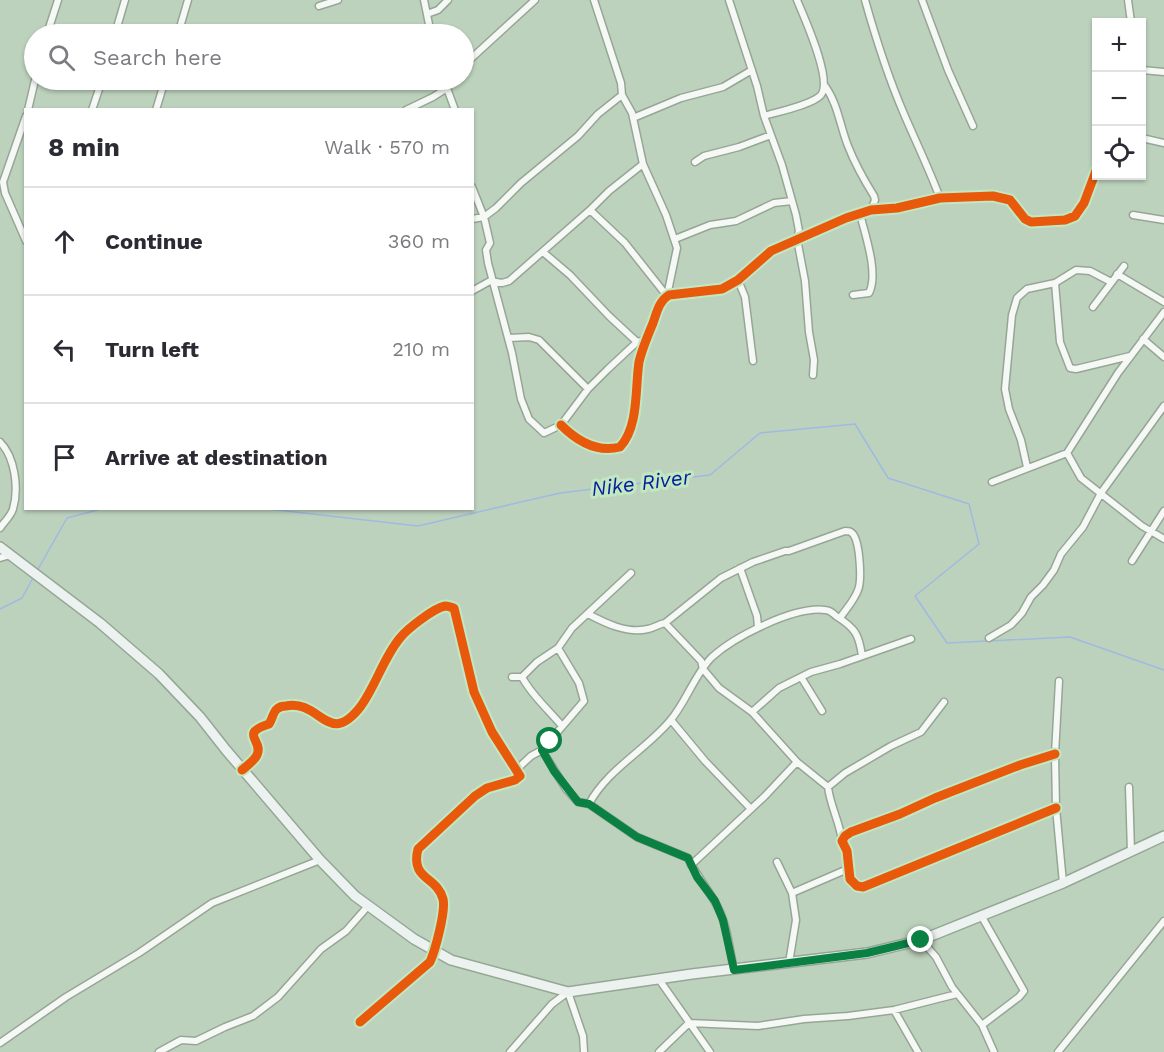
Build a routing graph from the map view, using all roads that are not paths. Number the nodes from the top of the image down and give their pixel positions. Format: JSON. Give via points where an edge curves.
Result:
{"nodes":[{"id":1,"x":58,"y":0,"type":"edge"},
{"id":2,"x":125,"y":0,"type":"edge"},
{"id":3,"x":188,"y":0,"type":"edge"},
{"id":4,"x":338,"y":0,"type":"edge"},
{"id":5,"x":424,"y":0,"type":"edge"},
{"id":6,"x":448,"y":0,"type":"edge"},
{"id":7,"x":536,"y":0,"type":"edge"},
{"id":8,"x":594,"y":0,"type":"edge"},
{"id":9,"x":729,"y":0,"type":"edge"},
{"id":10,"x":797,"y":0,"type":"edge"},
{"id":11,"x":865,"y":0,"type":"edge"},
{"id":12,"x":922,"y":0,"type":"edge"},
{"id":13,"x":1128,"y":0,"type":"edge"},
{"id":14,"x":319,"y":6,"type":"dead end"},
{"id":15,"x":427,"y":14,"type":"junction"},
{"id":16,"x":1130,"y":18,"type":"edge"},
{"id":17,"x":50,"y":24,"type":"edge"},
{"id":18,"x":118,"y":24,"type":"edge"},
{"id":19,"x":181,"y":24,"type":"edge"},
{"id":20,"x":429,"y":24,"type":"edge"},
{"id":21,"x":474,"y":56,"type":"edge"},
{"id":22,"x":752,"y":70,"type":"junction"},
{"id":23,"x":1146,"y":70,"type":"edge"},
{"id":24,"x":1164,"y":72,"type":"edge"},
{"id":25,"x":825,"y":86,"type":"junction"},
{"id":26,"x":33,"y":90,"type":"edge"},
{"id":27,"x":99,"y":90,"type":"edge"},
{"id":28,"x":162,"y":90,"type":"edge"},
{"id":29,"x":444,"y":90,"type":"edge"},
{"id":30,"x":448,"y":90,"type":"edge"},
{"id":31,"x":622,"y":95,"type":"junction"},
{"id":32,"x":28,"y":108,"type":"edge"},
{"id":33,"x":93,"y":108,"type":"edge"},
{"id":34,"x":157,"y":108,"type":"edge"},
{"id":35,"x":410,"y":108,"type":"edge"},
{"id":36,"x":454,"y":108,"type":"edge"},
{"id":37,"x":764,"y":116,"type":"junction"},
{"id":38,"x":633,"y":118,"type":"junction"},
{"id":39,"x":24,"y":122,"type":"edge"},
{"id":40,"x":973,"y":126,"type":"dead end"},
{"id":41,"x":771,"y":135,"type":"junction"},
{"id":42,"x":1146,"y":139,"type":"edge"},
{"id":43,"x":1164,"y":143,"type":"edge"},
{"id":44,"x":695,"y":162,"type":"dead end"},
{"id":45,"x":643,"y":164,"type":"junction"},
{"id":46,"x":1093,"y":180,"type":"edge"},
{"id":47,"x":474,"y":192,"type":"edge"},
{"id":48,"x":940,"y":198,"type":"junction"},
{"id":49,"x":792,"y":201,"type":"junction"},
{"id":50,"x":590,"y":210,"type":"junction"},
{"id":51,"x":871,"y":210,"type":"junction"},
{"id":52,"x":860,"y":214,"type":"junction"},
{"id":53,"x":1133,"y":215,"type":"dead end"},
{"id":54,"x":484,"y":217,"type":"junction"},
{"id":55,"x":474,"y":219,"type":"edge"},
{"id":56,"x":1164,"y":220,"type":"edge"},
{"id":57,"x":24,"y":236,"type":"edge"},
{"id":58,"x":675,"y":239,"type":"junction"},
{"id":59,"x":797,"y":239,"type":"junction"},
{"id":60,"x":543,"y":252,"type":"junction"},
{"id":61,"x":1124,"y":266,"type":"dead end"},
{"id":62,"x":1117,"y":274,"type":"junction"},
{"id":63,"x":738,"y":279,"type":"junction"},
{"id":64,"x":494,"y":281,"type":"junction"},
{"id":65,"x":1111,"y":282,"type":"junction"},
{"id":66,"x":1055,"y":283,"type":"junction"},
{"id":67,"x":474,"y":290,"type":"edge"},
{"id":68,"x":853,"y":295,"type":"dead end"},
{"id":69,"x":667,"y":296,"type":"junction"},
{"id":70,"x":1164,"y":303,"type":"edge"},
{"id":71,"x":1093,"y":307,"type":"dead end"},
{"id":72,"x":1164,"y":312,"type":"edge"},
{"id":73,"x":508,"y":338,"type":"junction"},
{"id":74,"x":647,"y":339,"type":"junction"},
{"id":75,"x":1143,"y":339,"type":"junction"},
{"id":76,"x":637,"y":342,"type":"junction"},
{"id":77,"x":1131,"y":356,"type":"junction"},
{"id":78,"x":1164,"y":357,"type":"edge"},
{"id":79,"x":753,"y":361,"type":"dead end"},
{"id":80,"x":813,"y":375,"type":"dead end"},
{"id":81,"x":588,"y":389,"type":"junction"},
{"id":82,"x":1164,"y":406,"type":"edge"},
{"id":83,"x":561,"y":425,"type":"junction"},
{"id":84,"x":0,"y":442,"type":"edge"},
{"id":85,"x":1067,"y":453,"type":"junction"},
{"id":86,"x":1027,"y":467,"type":"junction"},
{"id":87,"x":992,"y":482,"type":"dead end"},
{"id":88,"x":1101,"y":493,"type":"junction"},
{"id":89,"x":1164,"y":511,"type":"edge"},
{"id":90,"x":0,"y":528,"type":"edge"},
{"id":91,"x":1150,"y":531,"type":"junction"},
{"id":92,"x":1164,"y":539,"type":"edge"},
{"id":93,"x":0,"y":547,"type":"edge"},
{"id":94,"x":14,"y":557,"type":"junction"},
{"id":95,"x":0,"y":558,"type":"edge"},
{"id":96,"x":1132,"y":561,"type":"dead end"},
{"id":97,"x":740,"y":568,"type":"junction"},
{"id":98,"x":631,"y":573,"type":"dead end"},
{"id":99,"x":588,"y":614,"type":"junction"},
{"id":100,"x":840,"y":618,"type":"junction"},
{"id":101,"x":665,"y":622,"type":"junction"},
{"id":102,"x":758,"y":627,"type":"junction"},
{"id":103,"x":989,"y":638,"type":"dead end"},
{"id":104,"x":911,"y":639,"type":"dead end"},
{"id":105,"x":558,"y":648,"type":"junction"},
{"id":106,"x":862,"y":656,"type":"junction"},
{"id":107,"x":703,"y":669,"type":"junction"},
{"id":108,"x":512,"y":677,"type":"dead end"},
{"id":109,"x":522,"y":677,"type":"junction"},
{"id":110,"x":801,"y":677,"type":"junction"},
{"id":111,"x":1059,"y":681,"type":"dead end"},
{"id":112,"x":944,"y":702,"type":"dead end"},
{"id":113,"x":822,"y":711,"type":"dead end"},
{"id":114,"x":752,"y":712,"type":"junction"},
{"id":115,"x":671,"y":720,"type":"junction"},
{"id":116,"x":562,"y":726,"type":"junction"},
{"id":117,"x":542,"y":750,"type":"junction"},
{"id":118,"x":1055,"y":754,"type":"junction"},
{"id":119,"x":797,"y":762,"type":"junction"},
{"id":120,"x":242,"y":770,"type":"junction"},
{"id":121,"x":516,"y":770,"type":"junction"},
{"id":122,"x":828,"y":787,"type":"junction"},
{"id":123,"x":1129,"y":787,"type":"dead end"},
{"id":124,"x":589,"y":804,"type":"junction"},
{"id":125,"x":1056,"y":808,"type":"junction"},
{"id":126,"x":751,"y":809,"type":"junction"},
{"id":127,"x":1164,"y":836,"type":"edge"},
{"id":128,"x":842,"y":841,"type":"junction"},
{"id":129,"x":1131,"y":853,"type":"junction"},
{"id":130,"x":320,"y":860,"type":"junction"},
{"id":131,"x":777,"y":862,"type":"dead end"},
{"id":132,"x":691,"y":865,"type":"junction"},
{"id":133,"x":850,"y":868,"type":"junction"},
{"id":134,"x":1063,"y":883,"type":"junction"},
{"id":135,"x":792,"y":893,"type":"junction"},
{"id":136,"x":368,"y":906,"type":"junction"},
{"id":137,"x":982,"y":917,"type":"junction"},
{"id":138,"x":1164,"y":921,"type":"edge"},
{"id":139,"x":921,"y":940,"type":"junction"},
{"id":140,"x":434,"y":952,"type":"junction"},
{"id":141,"x":789,"y":963,"type":"junction"},
{"id":142,"x":734,"y":970,"type":"junction"},
{"id":143,"x":658,"y":978,"type":"junction"},
{"id":144,"x":568,"y":992,"type":"junction"},
{"id":145,"x":957,"y":994,"type":"junction"},
{"id":146,"x":894,"y":1010,"type":"junction"},
{"id":147,"x":360,"y":1022,"type":"dead end"},
{"id":148,"x":688,"y":1023,"type":"junction"},
{"id":149,"x":982,"y":1025,"type":"junction"},
{"id":150,"x":0,"y":1043,"type":"edge"},
{"id":151,"x":159,"y":1052,"type":"edge"},
{"id":152,"x":510,"y":1052,"type":"edge"},
{"id":153,"x":584,"y":1052,"type":"edge"},
{"id":154,"x":659,"y":1052,"type":"edge"},
{"id":155,"x":710,"y":1052,"type":"edge"},
{"id":156,"x":918,"y":1052,"type":"edge"},
{"id":157,"x":994,"y":1052,"type":"edge"},
{"id":158,"x":1058,"y":1052,"type":"edge"}],
"edges":[{"from":1,"to":17,"type":"street"},
{"from":2,"to":18,"type":"street"},
{"from":3,"to":19,"type":"street"},
{"from":4,"to":14,"type":"street"},
{"from":5,"to":15,"type":"street"},
{"from":6,"to":15,"type":"street"},
{"from":7,"to":21,"type":"street"},
{"from":8,"to":31,"type":"street"},
{"from":9,"to":22,"type":"street"},
{"from":10,"to":25,"type":"street"},
{"from":11,"to":48,"type":"street","via":[[878,46]]},
{"from":12,"to":40,"type":"street"},
{"from":13,"to":16,"type":"street"},
{"from":15,"to":20,"type":"street"},
{"from":22,"to":37,"type":"street"},
{"from":22,"to":38,"type":"street","via":[[723,87],[681,98]]},
{"from":23,"to":24,"type":"street"},
{"from":25,"to":37,"type":"street","via":[[813,100]]},
{"from":25,"to":51,"type":"street","via":[[835,103],[858,170],[874,196]]},
{"from":26,"to":32,"type":"street"},
{"from":27,"to":33,"type":"street"},
{"from":28,"to":34,"type":"street"},
{"from":29,"to":35,"type":"street"},
{"from":30,"to":36,"type":"street"},
{"from":31,"to":38,"type":"street"},
{"from":31,"to":54,"type":"street"},
{"from":37,"to":41,"type":"street"},
{"from":38,"to":45,"type":"street"},
{"from":39,"to":57,"type":"street","via":[[3,182]]},
{"from":41,"to":44,"type":"street"},
{"from":41,"to":49,"type":"street"},
{"from":42,"to":43,"type":"street"},
{"from":45,"to":50,"type":"street"},
{"from":45,"to":58,"type":"street"},
{"from":46,"to":48,"type":"street","via":[[1084,203],[1075,216],[1065,220],[1031,222],[1010,200],[993,196]]},
{"from":47,"to":54,"type":"street"},
{"from":48,"to":51,"type":"street"},
{"from":49,"to":58,"type":"street","via":[[774,203],[736,221],[710,225]]},
{"from":49,"to":59,"type":"street","via":[[799,227]]},
{"from":50,"to":60,"type":"street"},
{"from":50,"to":69,"type":"street","via":[[626,243]]},
{"from":51,"to":52,"type":"street"},
{"from":52,"to":59,"type":"street"},
{"from":52,"to":68,"type":"street","via":[[872,287],[870,293]]},
{"from":53,"to":56,"type":"street"},
{"from":54,"to":55,"type":"street"},
{"from":54,"to":64,"type":"street","via":[[490,243],[486,250]]},
{"from":58,"to":69,"type":"street","via":[[677,248]]},
{"from":59,"to":63,"type":"street","via":[[771,251]]},
{"from":59,"to":80,"type":"street","via":[[805,281]]},
{"from":60,"to":64,"type":"street","via":[[508,281]]},
{"from":60,"to":76,"type":"street"},
{"from":61,"to":62,"type":"street"},
{"from":62,"to":65,"type":"street"},
{"from":62,"to":70,"type":"street"},
{"from":63,"to":69,"type":"street","via":[[722,290]]},
{"from":63,"to":79,"type":"street","via":[[745,297]]},
{"from":64,"to":67,"type":"street"},
{"from":64,"to":73,"type":"street"},
{"from":65,"to":66,"type":"street","via":[[1090,271],[1076,270]]},
{"from":65,"to":71,"type":"street"},
{"from":66,"to":77,"type":"street","via":[[1060,342],[1070,368]]},
{"from":66,"to":86,"type":"street","via":[[1021,292],[1012,315],[1005,389]]},
{"from":69,"to":74,"type":"street"},
{"from":72,"to":75,"type":"street"},
{"from":73,"to":81,"type":"street","via":[[539,340]]},
{"from":73,"to":83,"type":"street","via":[[529,419],[544,433]]},
{"from":74,"to":76,"type":"street"},
{"from":74,"to":83,"type":"street","via":[[639,362],[631,431],[620,447],[602,448],[579,441]]},
{"from":75,"to":77,"type":"street"},
{"from":75,"to":78,"type":"street"},
{"from":76,"to":81,"type":"street"},
{"from":77,"to":85,"type":"street"},
{"from":81,"to":83,"type":"street"},
{"from":82,"to":88,"type":"street"},
{"from":84,"to":90,"type":"street","via":[[11,462],[16,488],[13,511]]},
{"from":85,"to":86,"type":"street"},
{"from":85,"to":88,"type":"street","via":[[1081,478]]},
{"from":86,"to":87,"type":"street"},
{"from":88,"to":91,"type":"street"},
{"from":88,"to":103,"type":"street","via":[[1043,585],[1011,625]]},
{"from":89,"to":91,"type":"street"},
{"from":91,"to":92,"type":"street"},
{"from":91,"to":96,"type":"street"},
{"from":93,"to":94,"type":"street"},
{"from":94,"to":95,"type":"street"},
{"from":94,"to":120,"type":"street","via":[[159,674]]},
{"from":97,"to":100,"type":"street","via":[[850,532],[858,554],[859,589]]},
{"from":97,"to":101,"type":"street"},
{"from":97,"to":102,"type":"street"},
{"from":98,"to":99,"type":"street"},
{"from":99,"to":101,"type":"street","via":[[631,629],[650,629]]},
{"from":99,"to":105,"type":"street"},
{"from":100,"to":102,"type":"street","via":[[827,609],[812,610]]},
{"from":100,"to":106,"type":"street","via":[[855,631]]},
{"from":101,"to":107,"type":"street","via":[[701,661]]},
{"from":102,"to":107,"type":"street","via":[[712,657]]},
{"from":104,"to":106,"type":"street"},
{"from":105,"to":109,"type":"street"},
{"from":105,"to":116,"type":"street","via":[[579,683],[584,701]]},
{"from":106,"to":110,"type":"street"},
{"from":107,"to":114,"type":"street","via":[[719,688]]},
{"from":107,"to":115,"type":"street"},
{"from":108,"to":109,"type":"street"},
{"from":109,"to":116,"type":"street"},
{"from":110,"to":113,"type":"street"},
{"from":110,"to":114,"type":"street","via":[[779,688]]},
{"from":111,"to":118,"type":"street"},
{"from":112,"to":122,"type":"street","via":[[921,732],[845,772]]},
{"from":114,"to":119,"type":"street"},
{"from":115,"to":124,"type":"street","via":[[596,789]]},
{"from":115,"to":126,"type":"street"},
{"from":116,"to":117,"type":"street"},
{"from":117,"to":121,"type":"street"},
{"from":117,"to":124,"type":"street","via":[[566,789],[578,802]]},
{"from":118,"to":125,"type":"street"},
{"from":118,"to":128,"type":"street","via":[[934,798],[863,827]]},
{"from":119,"to":122,"type":"street"},
{"from":119,"to":126,"type":"street"},
{"from":120,"to":121,"type":"street","via":[[257,756],[254,731],[269,724],[280,707],[304,707],[337,725],[344,723],[360,706],[400,637],[444,606],[456,612],[474,692],[492,732]]},
{"from":120,"to":130,"type":"street"},
{"from":121,"to":140,"type":"street","via":[[518,779],[487,788],[475,796],[418,849],[418,870],[444,900]]},
{"from":122,"to":128,"type":"street"},
{"from":123,"to":129,"type":"street"},
{"from":124,"to":132,"type":"street","via":[[637,837],[688,858]]},
{"from":125,"to":133,"type":"street","via":[[863,887],[850,879]]},
{"from":125,"to":134,"type":"street"},
{"from":126,"to":132,"type":"street"},
{"from":127,"to":129,"type":"street"},
{"from":128,"to":133,"type":"street"},
{"from":129,"to":134,"type":"street"},
{"from":130,"to":136,"type":"street"},
{"from":130,"to":150,"type":"street","via":[[212,903]]},
{"from":131,"to":135,"type":"street"},
{"from":132,"to":142,"type":"street","via":[[723,920]]},
{"from":133,"to":135,"type":"street"},
{"from":134,"to":137,"type":"street"},
{"from":135,"to":141,"type":"street","via":[[796,920]]},
{"from":136,"to":140,"type":"street"},
{"from":136,"to":151,"type":"street","via":[[346,931],[321,949],[278,997],[253,1016],[196,1041],[181,1040]]},
{"from":137,"to":139,"type":"street"},
{"from":137,"to":149,"type":"street","via":[[1024,991]]},
{"from":138,"to":158,"type":"street"},
{"from":139,"to":141,"type":"street","via":[[867,953]]},
{"from":139,"to":145,"type":"street","via":[[936,957]]},
{"from":140,"to":144,"type":"street"},
{"from":140,"to":147,"type":"street","via":[[430,962]]},
{"from":141,"to":142,"type":"street"},
{"from":142,"to":143,"type":"street"},
{"from":143,"to":144,"type":"street"},
{"from":143,"to":148,"type":"street"},
{"from":144,"to":152,"type":"street","via":[[552,1004]]},
{"from":144,"to":153,"type":"street","via":[[583,1036]]},
{"from":145,"to":146,"type":"street"},
{"from":145,"to":149,"type":"street"},
{"from":146,"to":148,"type":"street","via":[[758,1026]]},
{"from":146,"to":156,"type":"street"},
{"from":148,"to":154,"type":"street"},
{"from":148,"to":155,"type":"street"},
{"from":149,"to":157,"type":"street"}]}
